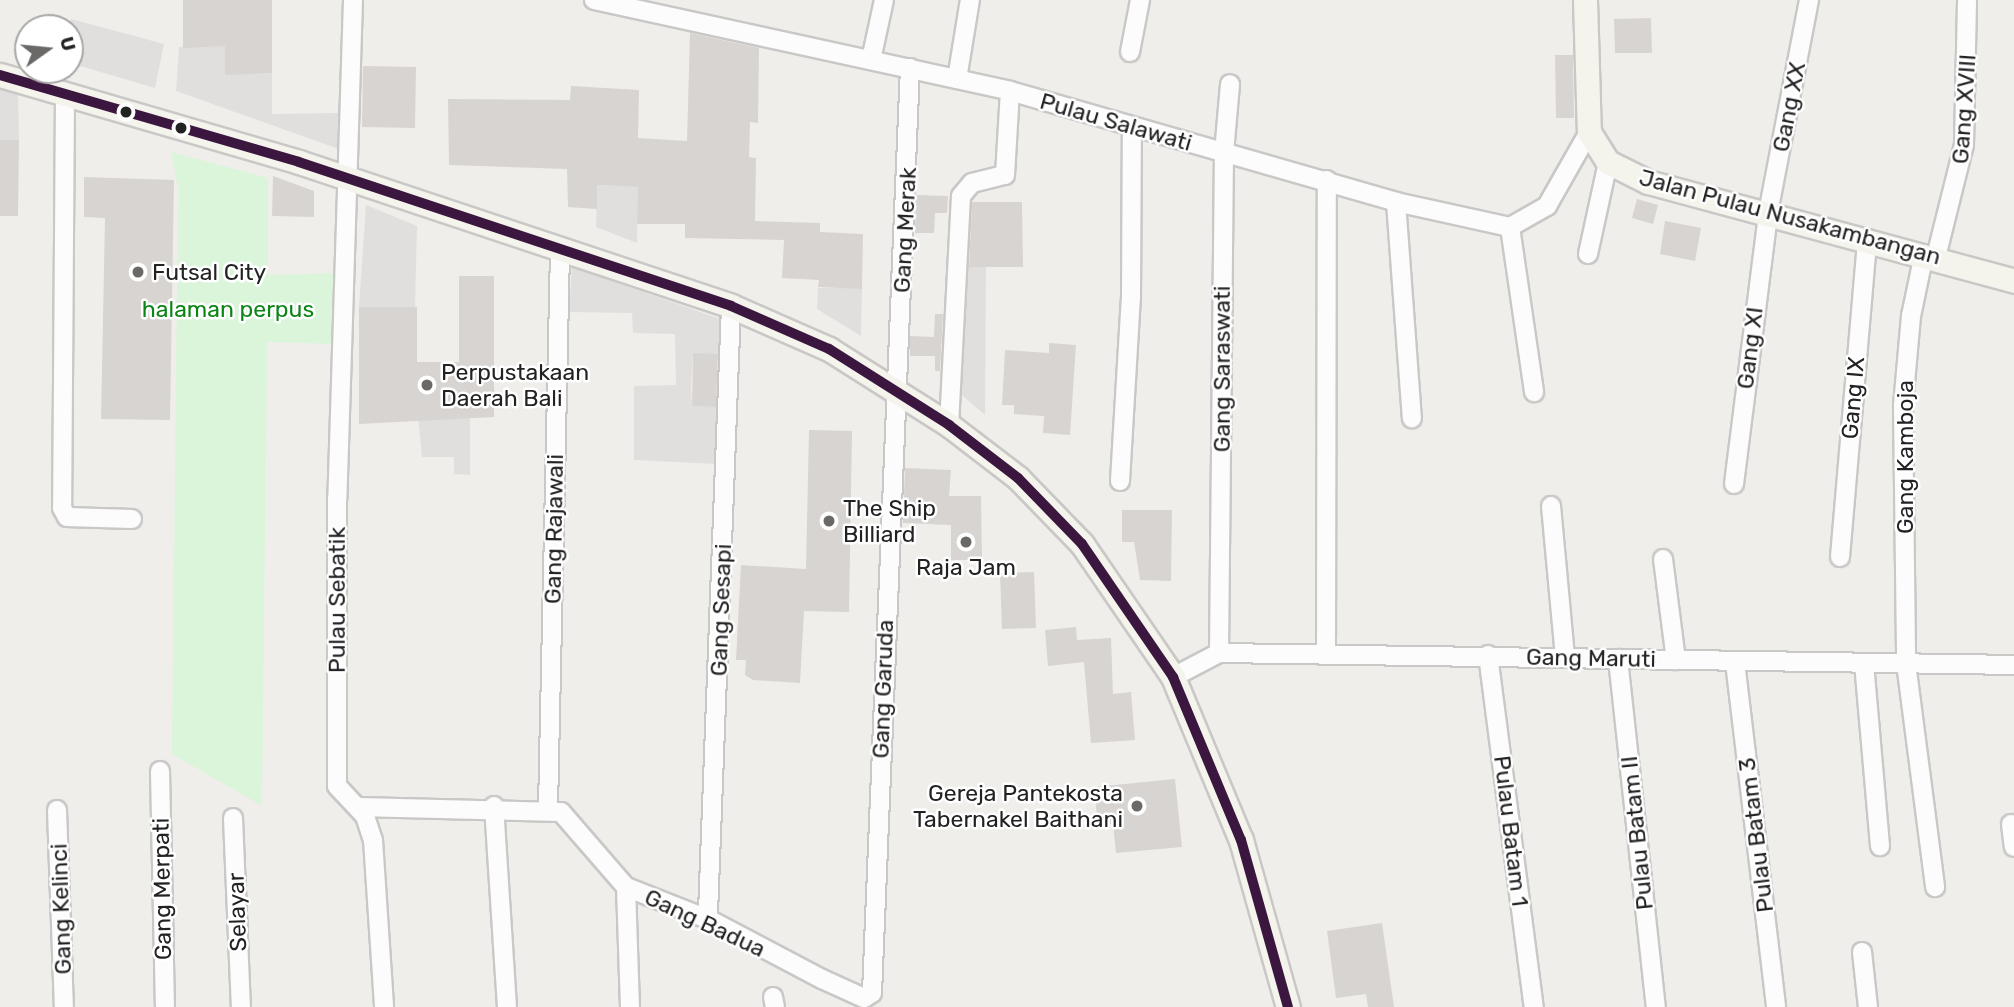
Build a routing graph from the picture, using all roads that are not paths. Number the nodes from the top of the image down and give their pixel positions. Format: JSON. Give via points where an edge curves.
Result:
{"nodes":[{"id":1,"x":353,"y":0,"type":"edge"},
{"id":2,"x":594,"y":0,"type":"edge"},
{"id":3,"x":884,"y":0,"type":"edge"},
{"id":4,"x":970,"y":0,"type":"edge"},
{"id":5,"x":1140,"y":0,"type":"edge"},
{"id":6,"x":1586,"y":0,"type":"edge"},
{"id":7,"x":1809,"y":0,"type":"edge"},
{"id":8,"x":1967,"y":0,"type":"edge"},
{"id":9,"x":1130,"y":52,"type":"dead end"},
{"id":10,"x":871,"y":60,"type":"junction"},
{"id":11,"x":910,"y":68,"type":"junction"},
{"id":12,"x":0,"y":75,"type":"edge"},
{"id":13,"x":957,"y":79,"type":"junction"},
{"id":14,"x":1230,"y":84,"type":"dead end"},
{"id":15,"x":1010,"y":91,"type":"junction"},
{"id":16,"x":65,"y":94,"type":"junction"},
{"id":17,"x":1132,"y":127,"type":"junction"},
{"id":18,"x":1589,"y":132,"type":"junction"},
{"id":19,"x":1224,"y":153,"type":"junction"},
{"id":20,"x":1608,"y":162,"type":"junction"},
{"id":21,"x":347,"y":180,"type":"junction"},
{"id":22,"x":1327,"y":180,"type":"junction"},
{"id":23,"x":1396,"y":202,"type":"junction"},
{"id":24,"x":1768,"y":213,"type":"junction"},
{"id":25,"x":1510,"y":227,"type":"junction"},
{"id":26,"x":1867,"y":239,"type":"junction"},
{"id":27,"x":560,"y":249,"type":"junction"},
{"id":28,"x":1588,"y":254,"type":"dead end"},
{"id":29,"x":1930,"y":255,"type":"junction"},
{"id":30,"x":2014,"y":281,"type":"edge"},
{"id":31,"x":731,"y":306,"type":"junction"},
{"id":32,"x":896,"y":391,"type":"junction"},
{"id":33,"x":1534,"y":393,"type":"dead end"},
{"id":34,"x":1412,"y":418,"type":"dead end"},
{"id":35,"x":949,"y":425,"type":"junction"},
{"id":36,"x":1120,"y":481,"type":"dead end"},
{"id":37,"x":1734,"y":484,"type":"dead end"},
{"id":38,"x":1551,"y":506,"type":"dead end"},
{"id":39,"x":132,"y":519,"type":"dead end"},
{"id":40,"x":1840,"y":557,"type":"dead end"},
{"id":41,"x":1664,"y":559,"type":"dead end"},
{"id":42,"x":1219,"y":653,"type":"junction"},
{"id":43,"x":1325,"y":654,"type":"junction"},
{"id":44,"x":1488,"y":655,"type":"junction"},
{"id":45,"x":1565,"y":657,"type":"junction"},
{"id":46,"x":1618,"y":659,"type":"junction"},
{"id":47,"x":1676,"y":660,"type":"junction"},
{"id":48,"x":1735,"y":662,"type":"junction"},
{"id":49,"x":1864,"y":663,"type":"junction"},
{"id":50,"x":1906,"y":663,"type":"junction"},
{"id":51,"x":2014,"y":665,"type":"edge"},
{"id":52,"x":1172,"y":677,"type":"junction"},
{"id":53,"x":160,"y":771,"type":"dead end"},
{"id":54,"x":494,"y":806,"type":"junction"},
{"id":55,"x":358,"y":807,"type":"junction"},
{"id":56,"x":548,"y":809,"type":"junction"},
{"id":57,"x":57,"y":810,"type":"dead end"},
{"id":58,"x":233,"y":818,"type":"dead end"},
{"id":59,"x":2011,"y":824,"type":"dead end"},
{"id":60,"x":1880,"y":846,"type":"dead end"},
{"id":61,"x":2014,"y":847,"type":"edge"},
{"id":62,"x":626,"y":887,"type":"junction"},
{"id":63,"x":1935,"y":887,"type":"dead end"},
{"id":64,"x":708,"y":914,"type":"dead end"},
{"id":65,"x":1862,"y":952,"type":"dead end"},
{"id":66,"x":872,"y":987,"type":"joint"},
{"id":67,"x":64,"y":1007,"type":"edge"},
{"id":68,"x":165,"y":1007,"type":"edge"},
{"id":69,"x":241,"y":1007,"type":"edge"},
{"id":70,"x":384,"y":1007,"type":"edge"},
{"id":71,"x":507,"y":1007,"type":"edge"},
{"id":72,"x":630,"y":1007,"type":"edge"},
{"id":73,"x":1288,"y":1007,"type":"edge"},
{"id":74,"x":1534,"y":1007,"type":"edge"},
{"id":75,"x":1656,"y":1007,"type":"edge"},
{"id":76,"x":1776,"y":1007,"type":"edge"},
{"id":77,"x":1868,"y":1007,"type":"edge"}],
"edges":[{"from":1,"to":21,"type":"street","name":"Pulau Sebatik"},
{"from":2,"to":10,"type":"street","name":"Pulau Salawati"},
{"from":3,"to":10,"type":"street"},
{"from":4,"to":13,"type":"street"},
{"from":5,"to":9,"type":"street"},
{"from":6,"to":18,"type":"main road"},
{"from":7,"to":24,"type":"street","name":"Gang XX"},
{"from":8,"to":29,"type":"street","name":"Gang XVIII","via":[[1964,145]]},
{"from":10,"to":11,"type":"street","name":"Pulau Salawati"},
{"from":11,"to":13,"type":"street","name":"Pulau Salawati"},
{"from":11,"to":32,"type":"street","name":"Gang Merak"},
{"from":12,"to":16,"type":"main road"},
{"from":13,"to":15,"type":"street","name":"Pulau Salawati"},
{"from":14,"to":19,"type":"street","name":"Gang Saraswati"},
{"from":15,"to":17,"type":"street","name":"Pulau Salawati"},
{"from":15,"to":35,"type":"street","via":[[1005,175],[972,183],[961,196]]},
{"from":16,"to":21,"type":"main road"},
{"from":16,"to":39,"type":"street","via":[[62,508],[67,517]]},
{"from":17,"to":19,"type":"street","name":"Pulau Salawati"},
{"from":17,"to":36,"type":"street","via":[[1131,298]]},
{"from":18,"to":20,"type":"main road","name":"Jalan Pulau Nusakambangan"},
{"from":18,"to":25,"type":"street","via":[[1547,206]]},
{"from":19,"to":22,"type":"street","name":"Pulau Salawati"},
{"from":19,"to":42,"type":"street","name":"Gang Saraswati"},
{"from":20,"to":24,"type":"main road","name":"Jalan Pulau Nusakambangan","via":[[1648,182]]},
{"from":20,"to":28,"type":"street"},
{"from":21,"to":27,"type":"main road"},
{"from":21,"to":55,"type":"street","name":"Pulau Sebatik","via":[[337,499],[337,786]]},
{"from":22,"to":23,"type":"street","name":"Pulau Salawati"},
{"from":22,"to":43,"type":"street"},
{"from":23,"to":25,"type":"street","name":"Pulau Salawati"},
{"from":23,"to":34,"type":"street"},
{"from":24,"to":26,"type":"main road","name":"Jalan Pulau Nusakambangan"},
{"from":24,"to":37,"type":"street","name":"Gang XI"},
{"from":25,"to":33,"type":"street"},
{"from":26,"to":29,"type":"main road","name":"Jalan Pulau Nusakambangan"},
{"from":26,"to":40,"type":"street","name":"Gang IX"},
{"from":27,"to":31,"type":"main road"},
{"from":27,"to":56,"type":"street","name":"Gang Rajawali"},
{"from":29,"to":30,"type":"main road","name":"Jalan Pulau Nusakambangan"},
{"from":29,"to":50,"type":"street","name":"Gang Kamboja","via":[[1911,316],[1903,406]]},
{"from":31,"to":32,"type":"main road","via":[[829,349]]},
{"from":31,"to":64,"type":"street","name":"Gang Sesapi"},
{"from":32,"to":35,"type":"main road"},
{"from":32,"to":66,"type":"street","name":"Gang Garuda"},
{"from":35,"to":52,"type":"main road","via":[[1018,478],[1082,544]]},
{"from":38,"to":45,"type":"street"},
{"from":41,"to":47,"type":"street"},
{"from":42,"to":43,"type":"street","name":"Gang Maruti"},
{"from":42,"to":52,"type":"street","name":"Gang Maruti"},
{"from":43,"to":44,"type":"street","name":"Gang Maruti"},
{"from":44,"to":45,"type":"street","name":"Gang Maruti"},
{"from":44,"to":74,"type":"street","name":"Pulau Batam 1"},
{"from":45,"to":46,"type":"street","name":"Gang Maruti"},
{"from":46,"to":47,"type":"street","name":"Gang Maruti"},
{"from":46,"to":75,"type":"street","name":"Pulau Batam II"},
{"from":47,"to":48,"type":"street","name":"Gang Maruti"},
{"from":48,"to":49,"type":"street","name":"Gang Maruti"},
{"from":48,"to":76,"type":"street","name":"Pulau Batam 3"},
{"from":49,"to":50,"type":"street","name":"Gang Maruti"},
{"from":49,"to":60,"type":"street"},
{"from":50,"to":51,"type":"street","name":"Gang Maruti"},
{"from":50,"to":63,"type":"street","name":"Gang Kamboja"},
{"from":52,"to":73,"type":"main road","via":[[1241,840]]},
{"from":53,"to":68,"type":"street","name":"Gang Merpati"},
{"from":54,"to":55,"type":"street"},
{"from":54,"to":56,"type":"street"},
{"from":54,"to":71,"type":"street"},
{"from":55,"to":70,"type":"street","name":"Pulau Sebatik","via":[[373,840]]},
{"from":56,"to":62,"type":"street","via":[[561,812]]},
{"from":57,"to":67,"type":"street","name":"Gang Kelinci"},
{"from":58,"to":69,"type":"street","name":"Selayar"},
{"from":59,"to":61,"type":"street"},
{"from":62,"to":66,"type":"street","name":"Gang Badua","via":[[710,920],[783,961],[864,998]]},
{"from":62,"to":72,"type":"street"},
{"from":65,"to":77,"type":"street"}]}
